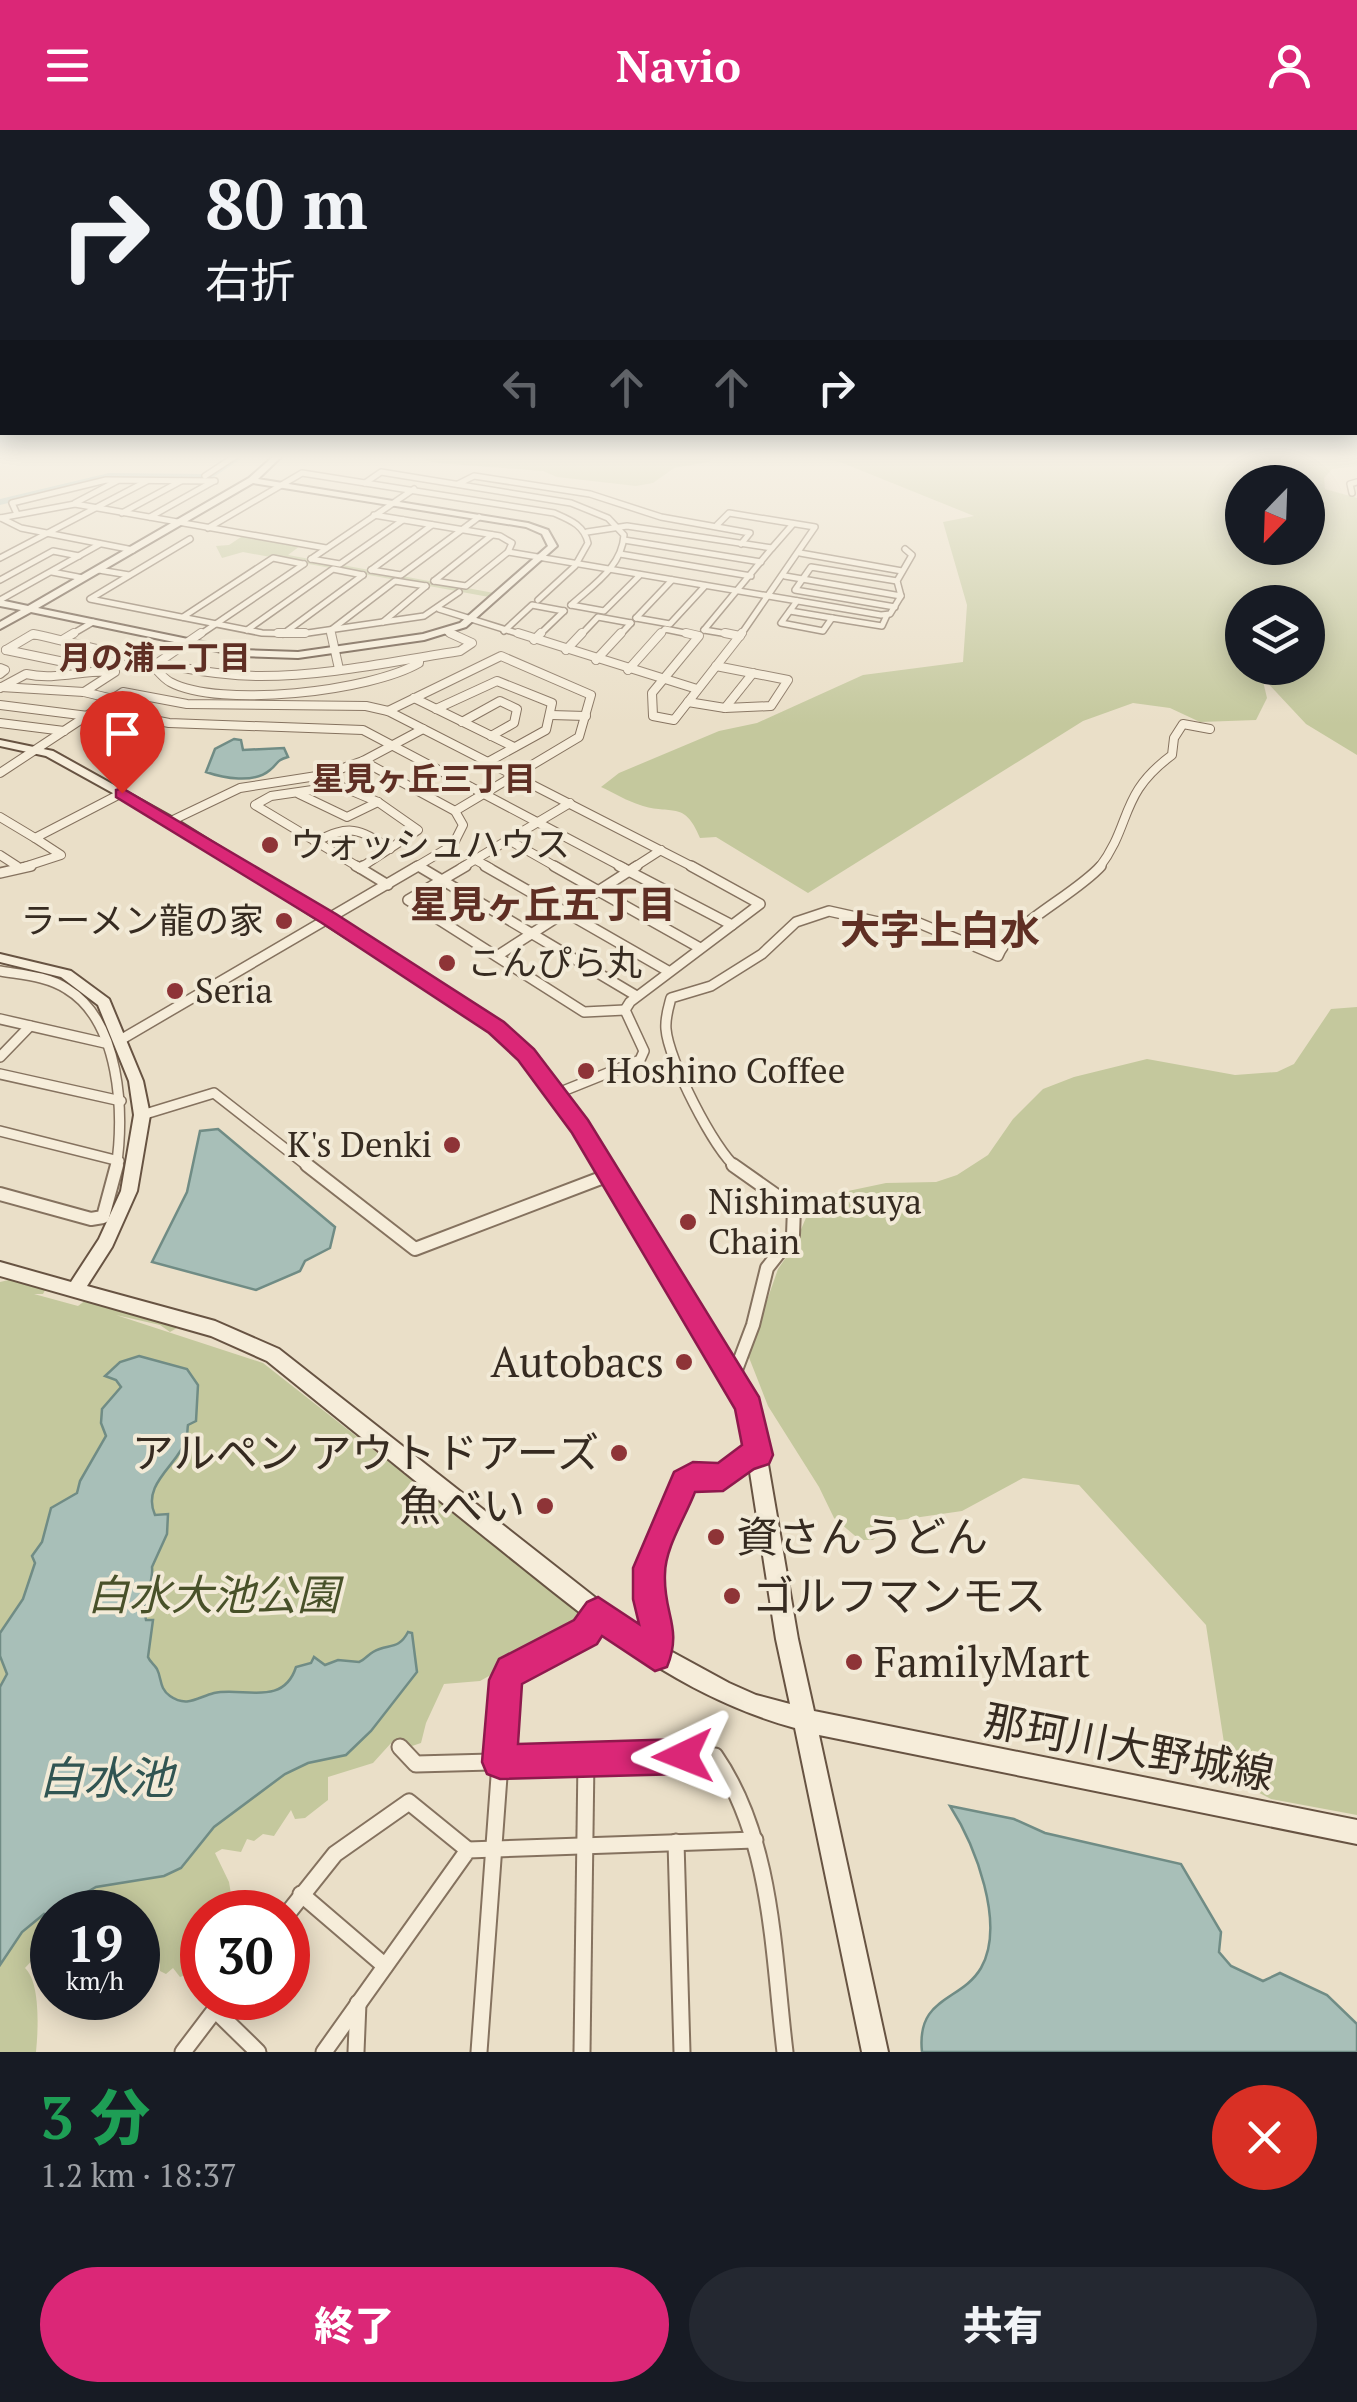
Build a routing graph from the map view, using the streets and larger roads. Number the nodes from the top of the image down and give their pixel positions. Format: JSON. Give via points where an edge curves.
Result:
{"nodes":[{"id":1,"x":3,"y":545,"type":"edge"},
{"id":2,"x":27,"y":545,"type":"edge"},
{"id":3,"x":100,"y":545,"type":"edge"},
{"id":4,"x":105,"y":545,"type":"edge"},
{"id":5,"x":142,"y":545,"type":"edge"},
{"id":6,"x":182,"y":545,"type":"edge"},
{"id":7,"x":306,"y":545,"type":"edge"},
{"id":8,"x":331,"y":545,"type":"edge"},
{"id":9,"x":368,"y":545,"type":"edge"},
{"id":10,"x":405,"y":545,"type":"edge"},
{"id":11,"x":442,"y":545,"type":"edge"},
{"id":12,"x":480,"y":545,"type":"edge"},
{"id":13,"x":512,"y":545,"type":"edge"},
{"id":14,"x":551,"y":545,"type":"edge"},
{"id":15,"x":588,"y":545,"type":"edge"},
{"id":16,"x":623,"y":545,"type":"edge"},
{"id":17,"x":653,"y":545,"type":"edge"},
{"id":18,"x":746,"y":545,"type":"edge"},
{"id":19,"x":775,"y":545,"type":"edge"},
{"id":20,"x":805,"y":545,"type":"edge"},
{"id":21,"x":20,"y":548,"type":"junction"},
{"id":22,"x":326,"y":548,"type":"junction"},
{"id":23,"x":772,"y":548,"type":"junction"},
{"id":24,"x":905,"y":549,"type":"dead end"},
{"id":25,"x":133,"y":550,"type":"junction"},
{"id":26,"x":508,"y":552,"type":"junction"},
{"id":27,"x":800,"y":553,"type":"junction"},
{"id":28,"x":620,"y":554,"type":"junction"},
{"id":29,"x":80,"y":556,"type":"junction"},
{"id":30,"x":0,"y":558,"type":"edge"},
{"id":31,"x":542,"y":558,"type":"junction"},
{"id":32,"x":761,"y":562,"type":"junction"},
{"id":33,"x":576,"y":564,"type":"junction"},
{"id":34,"x":99,"y":570,"type":"junction"},
{"id":35,"x":608,"y":570,"type":"junction"},
{"id":36,"x":902,"y":570,"type":"junction"},
{"id":37,"x":51,"y":572,"type":"junction"},
{"id":38,"x":640,"y":575,"type":"junction"},
{"id":39,"x":129,"y":576,"type":"junction"},
{"id":40,"x":751,"y":576,"type":"junction"},
{"id":41,"x":785,"y":576,"type":"junction"},
{"id":42,"x":84,"y":578,"type":"junction"},
{"id":43,"x":803,"y":579,"type":"junction"},
{"id":44,"x":0,"y":580,"type":"edge"},
{"id":45,"x":672,"y":580,"type":"junction"},
{"id":46,"x":897,"y":581,"type":"junction"},
{"id":47,"x":25,"y":586,"type":"junction"},
{"id":48,"x":704,"y":586,"type":"junction"},
{"id":49,"x":738,"y":591,"type":"junction"},
{"id":50,"x":458,"y":592,"type":"dead end"},
{"id":51,"x":770,"y":596,"type":"junction"},
{"id":52,"x":901,"y":596,"type":"junction"},
{"id":53,"x":538,"y":600,"type":"dead end"},
{"id":54,"x":0,"y":601,"type":"edge"},
{"id":55,"x":798,"y":601,"type":"junction"},
{"id":56,"x":115,"y":604,"type":"junction"},
{"id":57,"x":895,"y":607,"type":"junction"},
{"id":58,"x":30,"y":609,"type":"junction"},
{"id":59,"x":439,"y":609,"type":"junction"},
{"id":60,"x":790,"y":611,"type":"junction"},
{"id":61,"x":887,"y":615,"type":"junction"},
{"id":62,"x":182,"y":617,"type":"junction"},
{"id":63,"x":832,"y":618,"type":"junction"},
{"id":64,"x":471,"y":620,"type":"junction"},
{"id":65,"x":90,"y":621,"type":"junction"},
{"id":66,"x":382,"y":622,"type":"junction"},
{"id":67,"x":216,"y":624,"type":"junction"},
{"id":68,"x":0,"y":626,"type":"edge"},
{"id":69,"x":247,"y":630,"type":"junction"},
{"id":70,"x":330,"y":631,"type":"junction"},
{"id":71,"x":504,"y":631,"type":"junction"},
{"id":72,"x":446,"y":632,"type":"junction"},
{"id":73,"x":282,"y":635,"type":"junction"},
{"id":74,"x":740,"y":636,"type":"junction"},
{"id":75,"x":63,"y":640,"type":"junction"},
{"id":76,"x":534,"y":640,"type":"junction"},
{"id":77,"x":188,"y":642,"type":"junction"},
{"id":78,"x":3,"y":649,"type":"edge"},
{"id":79,"x":112,"y":650,"type":"junction"},
{"id":80,"x":335,"y":650,"type":"junction"},
{"id":81,"x":566,"y":650,"type":"junction"},
{"id":82,"x":419,"y":658,"type":"junction"},
{"id":83,"x":596,"y":660,"type":"junction"},
{"id":84,"x":161,"y":661,"type":"junction"},
{"id":85,"x":716,"y":666,"type":"junction"},
{"id":86,"x":478,"y":667,"type":"junction"},
{"id":87,"x":339,"y":669,"type":"junction"},
{"id":88,"x":628,"y":670,"type":"junction"},
{"id":89,"x":752,"y":673,"type":"junction"},
{"id":90,"x":282,"y":676,"type":"junction"},
{"id":91,"x":660,"y":680,"type":"junction"},
{"id":92,"x":497,"y":681,"type":"junction"},
{"id":93,"x":0,"y":687,"type":"edge"},
{"id":94,"x":698,"y":689,"type":"junction"},
{"id":95,"x":84,"y":692,"type":"junction"},
{"id":96,"x":278,"y":693,"type":"junction"},
{"id":97,"x":414,"y":698,"type":"junction"},
{"id":98,"x":113,"y":699,"type":"junction"},
{"id":99,"x":688,"y":702,"type":"junction"},
{"id":100,"x":229,"y":704,"type":"junction"},
{"id":101,"x":0,"y":705,"type":"edge"},
{"id":102,"x":330,"y":706,"type":"junction"},
{"id":103,"x":725,"y":708,"type":"junction"},
{"id":104,"x":98,"y":709,"type":"junction"},
{"id":105,"x":436,"y":709,"type":"junction"},
{"id":106,"x":388,"y":711,"type":"junction"},
{"id":107,"x":551,"y":715,"type":"junction"},
{"id":108,"x":88,"y":716,"type":"junction"},
{"id":109,"x":586,"y":716,"type":"junction"},
{"id":110,"x":462,"y":722,"type":"junction"},
{"id":111,"x":0,"y":723,"type":"edge"},
{"id":112,"x":218,"y":724,"type":"junction"},
{"id":113,"x":319,"y":726,"type":"junction"},
{"id":114,"x":1210,"y":728,"type":"dead end"},
{"id":115,"x":424,"y":729,"type":"junction"},
{"id":116,"x":64,"y":731,"type":"junction"},
{"id":117,"x":491,"y":736,"type":"junction"},
{"id":118,"x":0,"y":743,"type":"edge"},
{"id":119,"x":394,"y":745,"type":"junction"},
{"id":120,"x":514,"y":747,"type":"junction"},
{"id":121,"x":37,"y":748,"type":"junction"},
{"id":122,"x":362,"y":762,"type":"junction"},
{"id":123,"x":488,"y":762,"type":"junction"},
{"id":124,"x":0,"y":773,"type":"edge"},
{"id":125,"x":323,"y":776,"type":"junction"},
{"id":126,"x":517,"y":776,"type":"junction"},
{"id":127,"x":288,"y":782,"type":"junction"},
{"id":128,"x":331,"y":787,"type":"junction"},
{"id":129,"x":122,"y":793,"type":"junction"},
{"id":130,"x":486,"y":793,"type":"junction"},
{"id":131,"x":299,"y":794,"type":"junction"},
{"id":132,"x":287,"y":795,"type":"junction"},
{"id":133,"x":378,"y":802,"type":"junction"},
{"id":134,"x":570,"y":803,"type":"junction"},
{"id":135,"x":455,"y":811,"type":"junction"},
{"id":136,"x":0,"y":817,"type":"edge"},
{"id":137,"x":171,"y":821,"type":"junction"},
{"id":138,"x":537,"y":822,"type":"junction"},
{"id":139,"x":35,"y":838,"type":"junction"},
{"id":140,"x":507,"y":840,"type":"junction"},
{"id":141,"x":316,"y":842,"type":"junction"},
{"id":142,"x":390,"y":848,"type":"junction"},
{"id":143,"x":661,"y":850,"type":"junction"},
{"id":144,"x":0,"y":855,"type":"edge"},
{"id":145,"x":474,"y":859,"type":"junction"},
{"id":146,"x":18,"y":866,"type":"junction"},
{"id":147,"x":420,"y":867,"type":"junction"},
{"id":148,"x":358,"y":869,"type":"junction"},
{"id":149,"x":630,"y":870,"type":"junction"},
{"id":150,"x":0,"y":873,"type":"edge"},
{"id":151,"x":440,"y":879,"type":"junction"},
{"id":152,"x":388,"y":885,"type":"junction"},
{"id":153,"x":598,"y":891,"type":"junction"},
{"id":154,"x":566,"y":912,"type":"junction"},
{"id":155,"x":329,"y":918,"type":"junction"},
{"id":156,"x":732,"y":925,"type":"junction"},
{"id":157,"x":532,"y":934,"type":"junction"},
{"id":158,"x":700,"y":948,"type":"junction"},
{"id":159,"x":497,"y":956,"type":"junction"},
{"id":160,"x":0,"y":958,"type":"edge"},
{"id":161,"x":0,"y":971,"type":"edge"},
{"id":162,"x":668,"y":971,"type":"junction"},
{"id":163,"x":634,"y":995,"type":"junction"},
{"id":164,"x":625,"y":1010,"type":"junction"},
{"id":165,"x":0,"y":1019,"type":"edge"},
{"id":166,"x":30,"y":1026,"type":"junction"},
{"id":167,"x":122,"y":1039,"type":"junction"},
{"id":168,"x":105,"y":1043,"type":"junction"},
{"id":169,"x":0,"y":1058,"type":"edge"},
{"id":170,"x":0,"y":1074,"type":"edge"},
{"id":171,"x":558,"y":1093,"type":"junction"},
{"id":172,"x":121,"y":1101,"type":"junction"},
{"id":173,"x":142,"y":1115,"type":"junction"},
{"id":174,"x":0,"y":1131,"type":"edge"},
{"id":175,"x":119,"y":1161,"type":"junction"},
{"id":176,"x":609,"y":1175,"type":"junction"},
{"id":177,"x":0,"y":1194,"type":"edge"},
{"id":178,"x":0,"y":1270,"type":"edge"},
{"id":179,"x":76,"y":1289,"type":"junction"},
{"id":180,"x":732,"y":1378,"type":"junction"},
{"id":181,"x":759,"y":1455,"type":"junction"},
{"id":182,"x":598,"y":1614,"type":"junction"},
{"id":183,"x":655,"y":1655,"type":"junction"},
{"id":184,"x":804,"y":1719,"type":"junction"},
{"id":185,"x":400,"y":1747,"type":"dead end"},
{"id":186,"x":586,"y":1759,"type":"junction"},
{"id":187,"x":500,"y":1762,"type":"junction"},
{"id":188,"x":1356,"y":1835,"type":"edge"},
{"id":189,"x":755,"y":1840,"type":"junction"},
{"id":190,"x":676,"y":1842,"type":"junction"},
{"id":191,"x":586,"y":1844,"type":"junction"},
{"id":192,"x":492,"y":1846,"type":"junction"},
{"id":193,"x":468,"y":1850,"type":"junction"},
{"id":194,"x":305,"y":1890,"type":"edge"},
{"id":195,"x":310,"y":1901,"type":"edge"},
{"id":196,"x":385,"y":1966,"type":"junction"},
{"id":197,"x":358,"y":2004,"type":"junction"},
{"id":198,"x":208,"y":2020,"type":"edge"},
{"id":199,"x":233,"y":2020,"type":"edge"},
{"id":200,"x":183,"y":2052,"type":"edge"},
{"id":201,"x":258,"y":2052,"type":"edge"},
{"id":202,"x":324,"y":2052,"type":"edge"},
{"id":203,"x":356,"y":2052,"type":"edge"},
{"id":204,"x":480,"y":2052,"type":"edge"},
{"id":205,"x":582,"y":2052,"type":"edge"},
{"id":206,"x":682,"y":2052,"type":"edge"},
{"id":207,"x":785,"y":2052,"type":"edge"},
{"id":208,"x":875,"y":2052,"type":"edge"}],
"edges":[{"from":1,"to":21,"type":"street"},
{"from":2,"to":21,"type":"street"},
{"from":3,"to":29,"type":"street"},
{"from":4,"to":25,"type":"street"},
{"from":5,"to":25,"type":"street"},
{"from":6,"to":39,"type":"street"},
{"from":7,"to":22,"type":"street"},
{"from":8,"to":22,"type":"street"},
{"from":9,"to":22,"type":"street","via":[[340,564],[311,559]]},
{"from":10,"to":11,"type":"street","via":[[370,570],[401,575]]},
{"from":12,"to":26,"type":"street","via":[[434,581],[466,586]]},
{"from":13,"to":26,"type":"street"},
{"from":14,"to":31,"type":"street"},
{"from":15,"to":33,"type":"street"},
{"from":16,"to":28,"type":"street"},
{"from":17,"to":32,"type":"street"},
{"from":18,"to":23,"type":"street"},
{"from":19,"to":23,"type":"street"},
{"from":20,"to":27,"type":"street"},
{"from":21,"to":30,"type":"street"},
{"from":23,"to":32,"type":"street"},
{"from":24,"to":36,"type":"street","via":[[912,555]]},
{"from":25,"to":34,"type":"street"},
{"from":26,"to":31,"type":"street"},
{"from":27,"to":36,"type":"street"},
{"from":27,"to":41,"type":"street"},
{"from":28,"to":35,"type":"street"},
{"from":28,"to":40,"type":"street"},
{"from":29,"to":37,"type":"street"},
{"from":29,"to":44,"type":"street","via":[[53,551]]},
{"from":31,"to":33,"type":"street"},
{"from":31,"to":64,"type":"street"},
{"from":32,"to":40,"type":"street"},
{"from":33,"to":35,"type":"street"},
{"from":33,"to":53,"type":"street"},
{"from":34,"to":39,"type":"street"},
{"from":34,"to":42,"type":"street"},
{"from":35,"to":38,"type":"street"},
{"from":35,"to":38,"type":"street","via":[[570,605],[604,612]]},
{"from":36,"to":46,"type":"street"},
{"from":37,"to":42,"type":"street"},
{"from":37,"to":47,"type":"street"},
{"from":38,"to":45,"type":"street"},
{"from":39,"to":56,"type":"street","via":[[90,599]]},
{"from":40,"to":49,"type":"street"},
{"from":41,"to":43,"type":"street"},
{"from":41,"to":51,"type":"street"},
{"from":42,"to":58,"type":"street"},
{"from":43,"to":46,"type":"street","via":[[811,568]]},
{"from":43,"to":52,"type":"street"},
{"from":43,"to":57,"type":"street","via":[[795,590]]},
{"from":44,"to":47,"type":"street"},
{"from":45,"to":48,"type":"street"},
{"from":45,"to":48,"type":"street","via":[[636,618],[670,624]]},
{"from":46,"to":52,"type":"street"},
{"from":47,"to":54,"type":"street"},
{"from":48,"to":49,"type":"street"},
{"from":49,"to":51,"type":"street"},
{"from":49,"to":74,"type":"street","via":[[704,630]]},
{"from":50,"to":59,"type":"street"},
{"from":51,"to":55,"type":"street"},
{"from":51,"to":74,"type":"street"},
{"from":52,"to":57,"type":"street"},
{"from":54,"to":58,"type":"street"},
{"from":55,"to":60,"type":"street"},
{"from":55,"to":61,"type":"street"},
{"from":56,"to":62,"type":"street"},
{"from":56,"to":65,"type":"street"},
{"from":57,"to":61,"type":"street"},
{"from":58,"to":65,"type":"street"},
{"from":58,"to":68,"type":"street"},
{"from":59,"to":64,"type":"street"},
{"from":59,"to":66,"type":"street"},
{"from":60,"to":63,"type":"street"},
{"from":60,"to":63,"type":"street","via":[[781,623],[823,630]]},
{"from":61,"to":63,"type":"street","via":[[882,626]]},
{"from":62,"to":67,"type":"street"},
{"from":62,"to":67,"type":"street","via":[[273,558],[304,564]]},
{"from":64,"to":71,"type":"street"},
{"from":64,"to":72,"type":"street"},
{"from":65,"to":75,"type":"street"},
{"from":65,"to":77,"type":"street"},
{"from":66,"to":70,"type":"street"},
{"from":66,"to":70,"type":"street","via":[[426,586],[396,580]]},
{"from":67,"to":69,"type":"street"},
{"from":67,"to":77,"type":"street"},
{"from":69,"to":73,"type":"street"},
{"from":69,"to":73,"type":"street","via":[[334,569],[363,575]]},
{"from":70,"to":73,"type":"street"},
{"from":70,"to":80,"type":"street"},
{"from":71,"to":76,"type":"street"},
{"from":71,"to":76,"type":"street","via":[[532,605],[564,611]]},
{"from":72,"to":80,"type":"street"},
{"from":72,"to":82,"type":"street","via":[[472,644]]},
{"from":74,"to":85,"type":"street"},
{"from":75,"to":78,"type":"street","via":[[33,634]]},
{"from":75,"to":79,"type":"street"},
{"from":76,"to":81,"type":"street"},
{"from":77,"to":80,"type":"street","via":[[263,656]]},
{"from":77,"to":84,"type":"street"},
{"from":78,"to":79,"type":"street","via":[[64,662]]},
{"from":79,"to":84,"type":"street"},
{"from":80,"to":87,"type":"street"},
{"from":81,"to":83,"type":"street"},
{"from":81,"to":83,"type":"street","via":[[598,618],[631,623]]},
{"from":82,"to":87,"type":"street"},
{"from":82,"to":96,"type":"street","via":[[392,678]]},
{"from":83,"to":88,"type":"street"},
{"from":84,"to":90,"type":"street"},
{"from":84,"to":96,"type":"street","via":[[153,666],[171,683]]},
{"from":85,"to":89,"type":"street"},
{"from":85,"to":94,"type":"street"},
{"from":86,"to":92,"type":"street"},
{"from":86,"to":97,"type":"street"},
{"from":86,"to":109,"type":"street","via":[[501,656],[591,695]]},
{"from":87,"to":90,"type":"street"},
{"from":88,"to":91,"type":"street"},
{"from":88,"to":91,"type":"street","via":[[665,630],[699,636]]},
{"from":89,"to":103,"type":"street"},
{"from":89,"to":103,"type":"street","via":[[788,680],[771,706]]},
{"from":90,"to":96,"type":"street"},
{"from":91,"to":94,"type":"street"},
{"from":91,"to":99,"type":"street","via":[[652,693],[653,716],[674,720]]},
{"from":92,"to":105,"type":"street"},
{"from":92,"to":107,"type":"street","via":[[552,702]]},
{"from":93,"to":95,"type":"street"},
{"from":93,"to":95,"type":"street","via":[[26,674],[48,680],[115,672]]},
{"from":94,"to":99,"type":"street"},
{"from":95,"to":98,"type":"street"},
{"from":97,"to":105,"type":"street"},
{"from":97,"to":106,"type":"street"},
{"from":98,"to":100,"type":"street","via":[[129,691],[187,704]]},
{"from":98,"to":104,"type":"street"},
{"from":99,"to":103,"type":"street"},
{"from":100,"to":102,"type":"street"},
{"from":100,"to":112,"type":"street"},
{"from":101,"to":108,"type":"street"},
{"from":102,"to":106,"type":"street"},
{"from":102,"to":113,"type":"street"},
{"from":104,"to":108,"type":"street"},
{"from":104,"to":112,"type":"street","via":[[169,723]]},
{"from":105,"to":110,"type":"street"},
{"from":106,"to":115,"type":"street"},
{"from":107,"to":109,"type":"street"},
{"from":107,"to":120,"type":"street","via":[[546,730]]},
{"from":108,"to":116,"type":"street"},
{"from":109,"to":126,"type":"street","via":[[579,738]]},
{"from":110,"to":117,"type":"street"},
{"from":110,"to":117,"type":"street","via":[[500,701],[518,709],[514,723]]},
{"from":111,"to":116,"type":"street"},
{"from":112,"to":113,"type":"street"},
{"from":113,"to":119,"type":"street","via":[[363,730]]},
{"from":114,"to":180,"type":"street","via":[[1178,728],[1172,755],[1146,771],[1133,789],[1103,862],[1016,932],[998,956],[914,920],[882,923],[829,911],[796,922],[762,954],[711,986],[671,998],[672,1054],[710,1140],[731,1164],[794,1208],[793,1235],[767,1268]]},
{"from":115,"to":119,"type":"street"},
{"from":115,"to":123,"type":"street"},
{"from":116,"to":121,"type":"street"},
{"from":117,"to":120,"type":"street"},
{"from":118,"to":121,"type":"street"},
{"from":119,"to":122,"type":"street"},
{"from":119,"to":130,"type":"street"},
{"from":120,"to":123,"type":"street"},
{"from":121,"to":124,"type":"street"},
{"from":121,"to":129,"type":"street"},
{"from":122,"to":125,"type":"street"},
{"from":122,"to":135,"type":"street"},
{"from":123,"to":126,"type":"street"},
{"from":125,"to":127,"type":"street"},
{"from":125,"to":128,"type":"street"},
{"from":126,"to":130,"type":"street"},
{"from":126,"to":134,"type":"street"},
{"from":127,"to":132,"type":"street"},
{"from":127,"to":137,"type":"street","via":[[240,788]]},
{"from":128,"to":131,"type":"street"},
{"from":128,"to":133,"type":"street"},
{"from":129,"to":137,"type":"street"},
{"from":129,"to":139,"type":"street"},
{"from":130,"to":135,"type":"street"},
{"from":130,"to":138,"type":"street"},
{"from":131,"to":132,"type":"street"},
{"from":131,"to":133,"type":"street","via":[[347,818]]},
{"from":132,"to":141,"type":"street","via":[[255,806]]},
{"from":133,"to":142,"type":"street","via":[[418,830]]},
{"from":134,"to":138,"type":"street"},
{"from":134,"to":143,"type":"street"},
{"from":135,"to":147,"type":"street","via":[[463,825],[458,839]]},
{"from":136,"to":139,"type":"street"},
{"from":137,"to":155,"type":"street"},
{"from":138,"to":140,"type":"street"},
{"from":138,"to":149,"type":"street"},
{"from":139,"to":146,"type":"street","via":[[61,855]]},
{"from":140,"to":145,"type":"street"},
{"from":140,"to":153,"type":"street"},
{"from":141,"to":142,"type":"street","via":[[353,826]]},
{"from":141,"to":148,"type":"street"},
{"from":142,"to":148,"type":"street"},
{"from":143,"to":149,"type":"street"},
{"from":143,"to":156,"type":"street","via":[[758,900]]},
{"from":144,"to":146,"type":"street"},
{"from":145,"to":151,"type":"street"},
{"from":145,"to":154,"type":"street"},
{"from":146,"to":150,"type":"street"},
{"from":147,"to":151,"type":"street"},
{"from":147,"to":152,"type":"street"},
{"from":148,"to":152,"type":"street"},
{"from":149,"to":153,"type":"street"},
{"from":149,"to":156,"type":"street"},
{"from":151,"to":157,"type":"street"},
{"from":151,"to":159,"type":"street","via":[[408,900]]},
{"from":152,"to":155,"type":"street"},
{"from":153,"to":154,"type":"street"},
{"from":153,"to":158,"type":"street"},
{"from":154,"to":157,"type":"street"},
{"from":154,"to":162,"type":"street"},
{"from":155,"to":167,"type":"street"},
{"from":155,"to":171,"type":"street","via":[[496,1028]]},
{"from":156,"to":158,"type":"street"},
{"from":157,"to":159,"type":"street"},
{"from":157,"to":163,"type":"street"},
{"from":158,"to":162,"type":"street"},
{"from":159,"to":164,"type":"street","via":[[584,1012]]},
{"from":160,"to":167,"type":"street","via":[[80,982],[104,1002]]},
{"from":161,"to":168,"type":"street","via":[[62,986],[90,1008]]},
{"from":162,"to":163,"type":"street"},
{"from":163,"to":164,"type":"street"},
{"from":164,"to":171,"type":"street","via":[[644,1051],[640,1060]]},
{"from":165,"to":166,"type":"street"},
{"from":166,"to":168,"type":"street"},
{"from":166,"to":169,"type":"street"},
{"from":167,"to":173,"type":"street"},
{"from":168,"to":172,"type":"street"},
{"from":170,"to":172,"type":"street"},
{"from":171,"to":176,"type":"street"},
{"from":172,"to":175,"type":"street"},
{"from":173,"to":176,"type":"street","via":[[214,1093],[415,1249]]},
{"from":173,"to":179,"type":"street","via":[[129,1191]]},
{"from":174,"to":175,"type":"street"},
{"from":175,"to":177,"type":"street","via":[[102,1217]]},
{"from":176,"to":180,"type":"street"},
{"from":178,"to":179,"type":"street","name":"那珂川大野城線"},
{"from":179,"to":182,"type":"street","name":"那珂川大野城線","via":[[232,1335],[273,1355]]},
{"from":180,"to":181,"type":"street","via":[[749,1406]]},
{"from":181,"to":183,"type":"street","via":[[723,1477],[684,1482],[649,1568],[660,1642]]},
{"from":181,"to":184,"type":"street"},
{"from":182,"to":183,"type":"street","name":"那珂川大野城線"},
{"from":182,"to":187,"type":"street","via":[[586,1632],[511,1671]]},
{"from":183,"to":184,"type":"street","name":"那珂川大野城線","via":[[755,1706]]},
{"from":184,"to":188,"type":"street","name":"那珂川大野城線"},
{"from":184,"to":208,"type":"street"},
{"from":185,"to":187,"type":"street","via":[[416,1764]]},
{"from":186,"to":187,"type":"street"},
{"from":186,"to":189,"type":"street","via":[[715,1756],[735,1785]]},
{"from":186,"to":191,"type":"street"},
{"from":187,"to":192,"type":"street"},
{"from":189,"to":190,"type":"street"},
{"from":189,"to":207,"type":"street"},
{"from":190,"to":191,"type":"street"},
{"from":190,"to":206,"type":"street"},
{"from":191,"to":192,"type":"street"},
{"from":191,"to":205,"type":"street"},
{"from":192,"to":193,"type":"street"},
{"from":192,"to":204,"type":"street"},
{"from":193,"to":194,"type":"street","via":[[409,1802],[335,1854]]},
{"from":193,"to":196,"type":"street"},
{"from":195,"to":196,"type":"street"},
{"from":196,"to":197,"type":"street"},
{"from":197,"to":202,"type":"street"},
{"from":197,"to":203,"type":"street"},
{"from":198,"to":200,"type":"street"},
{"from":199,"to":201,"type":"street"}]}
